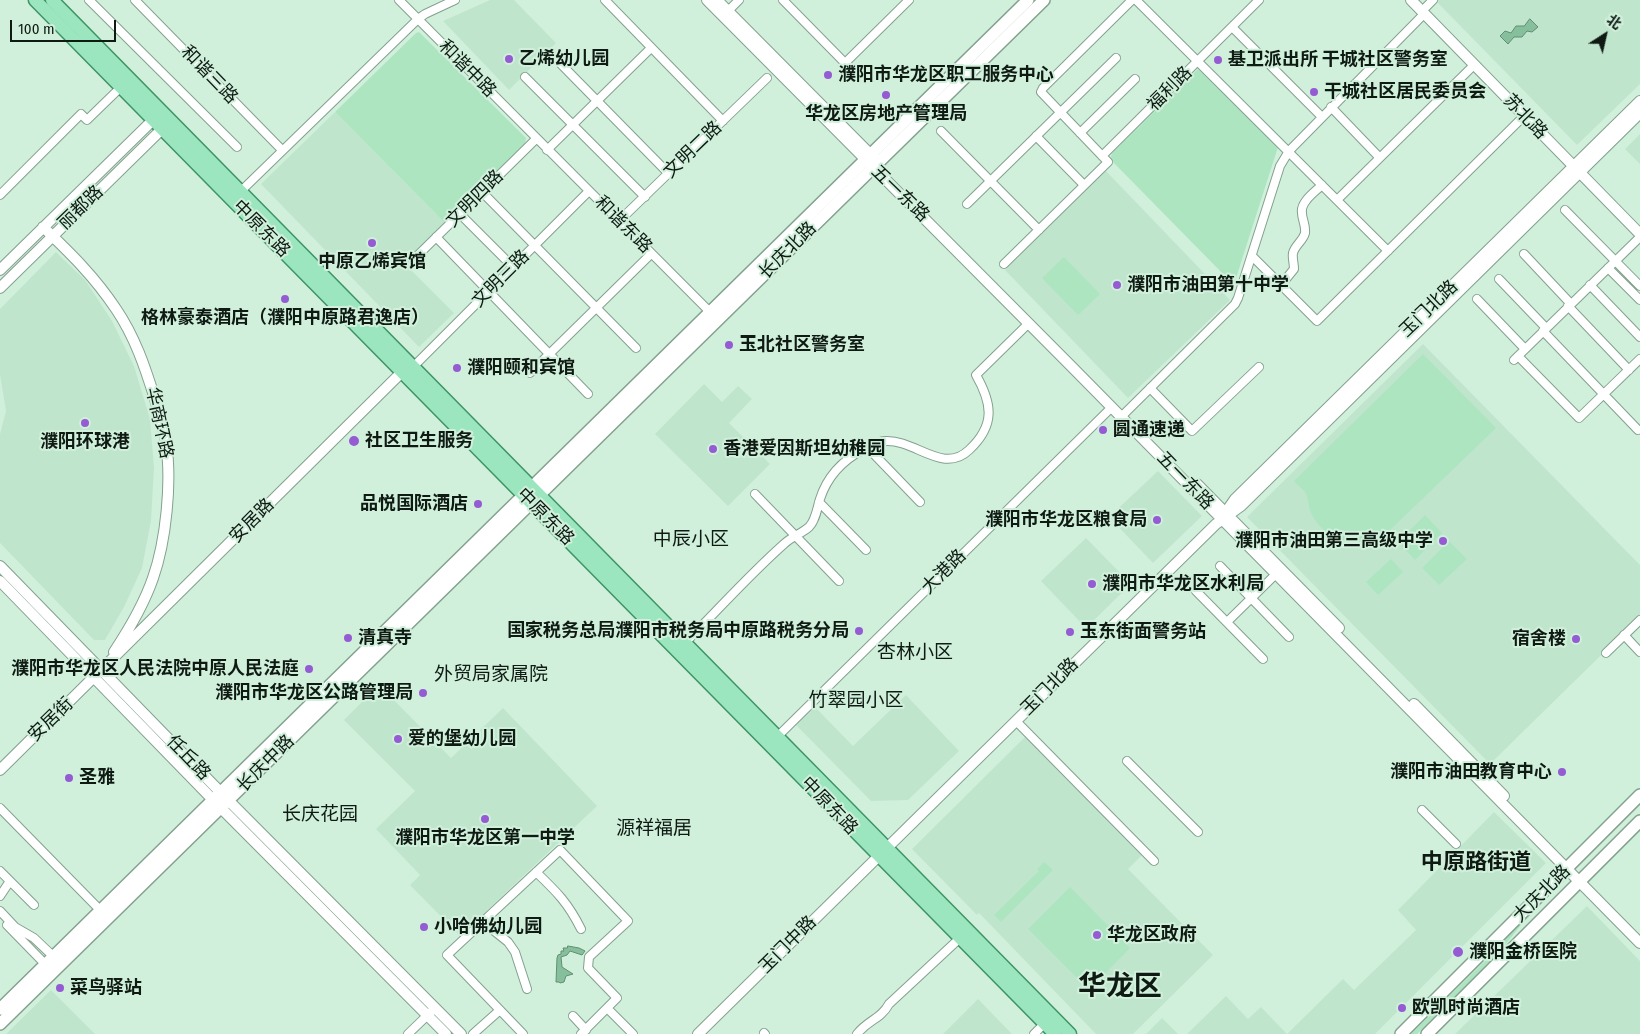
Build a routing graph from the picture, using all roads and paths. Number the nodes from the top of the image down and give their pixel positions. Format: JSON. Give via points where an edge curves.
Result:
{"nodes":[{"id":1,"x":35,"y":0,"type":"edge"},
{"id":2,"x":52,"y":0,"type":"edge"},
{"id":3,"x":89,"y":0,"type":"edge"},
{"id":4,"x":136,"y":0,"type":"edge"},
{"id":5,"x":149,"y":0,"type":"edge"},
{"id":6,"x":399,"y":0,"type":"edge"},
{"id":7,"x":455,"y":0,"type":"edge"},
{"id":8,"x":605,"y":0,"type":"edge"},
{"id":9,"x":707,"y":0,"type":"edge"},
{"id":10,"x":717,"y":0,"type":"edge"},
{"id":11,"x":739,"y":0,"type":"edge"},
{"id":12,"x":783,"y":0,"type":"edge"},
{"id":13,"x":909,"y":0,"type":"edge"},
{"id":14,"x":1028,"y":0,"type":"edge"},
{"id":15,"x":1044,"y":0,"type":"edge"},
{"id":16,"x":1132,"y":0,"type":"edge"},
{"id":17,"x":1136,"y":0,"type":"edge"},
{"id":18,"x":1259,"y":0,"type":"edge"},
{"id":19,"x":1411,"y":0,"type":"edge"},
{"id":20,"x":1426,"y":5,"type":"edge"},
{"id":21,"x":142,"y":6,"type":"junction"},
{"id":22,"x":728,"y":11,"type":"junction"},
{"id":23,"x":418,"y":19,"type":"junction"},
{"id":24,"x":1232,"y":27,"type":"junction"},
{"id":25,"x":652,"y":48,"type":"junction"},
{"id":26,"x":551,"y":54,"type":"dead end"},
{"id":27,"x":1116,"y":58,"type":"dead end"},
{"id":28,"x":1197,"y":62,"type":"junction"},
{"id":29,"x":1474,"y":65,"type":"junction"},
{"id":30,"x":526,"y":77,"type":"dead end"},
{"id":31,"x":767,"y":78,"type":"dead end"},
{"id":32,"x":1135,"y":79,"type":"dead end"},
{"id":33,"x":121,"y":87,"type":"junction"},
{"id":34,"x":597,"y":101,"type":"junction"},
{"id":35,"x":1640,"y":101,"type":"edge"},
{"id":36,"x":1331,"y":107,"type":"junction"},
{"id":37,"x":1060,"y":113,"type":"junction"},
{"id":38,"x":1640,"y":113,"type":"edge"},
{"id":39,"x":1524,"y":116,"type":"junction"},
{"id":40,"x":1322,"y":117,"type":"junction"},
{"id":41,"x":153,"y":120,"type":"junction"},
{"id":42,"x":723,"y":121,"type":"junction"},
{"id":43,"x":573,"y":125,"type":"junction"},
{"id":44,"x":162,"y":129,"type":"junction"},
{"id":45,"x":941,"y":131,"type":"dead end"},
{"id":46,"x":1080,"y":133,"type":"junction"},
{"id":47,"x":1036,"y":136,"type":"junction"},
{"id":48,"x":536,"y":138,"type":"junction"},
{"id":49,"x":237,"y":147,"type":"dead end"},
{"id":50,"x":282,"y":150,"type":"junction"},
{"id":51,"x":547,"y":150,"type":"junction"},
{"id":52,"x":1288,"y":151,"type":"junction"},
{"id":53,"x":1102,"y":156,"type":"junction"},
{"id":54,"x":1379,"y":157,"type":"junction"},
{"id":55,"x":872,"y":161,"type":"junction"},
{"id":56,"x":1579,"y":167,"type":"junction"},
{"id":57,"x":669,"y":174,"type":"junction"},
{"id":58,"x":991,"y":181,"type":"junction"},
{"id":59,"x":1084,"y":185,"type":"junction"},
{"id":60,"x":1322,"y":185,"type":"junction"},
{"id":61,"x":589,"y":191,"type":"junction"},
{"id":62,"x":240,"y":192,"type":"junction"},
{"id":63,"x":482,"y":192,"type":"junction"},
{"id":64,"x":0,"y":195,"type":"edge"},
{"id":65,"x":645,"y":197,"type":"junction"},
{"id":66,"x":1337,"y":200,"type":"junction"},
{"id":67,"x":967,"y":204,"type":"dead end"},
{"id":68,"x":1565,"y":210,"type":"dead end"},
{"id":69,"x":460,"y":214,"type":"junction"},
{"id":70,"x":619,"y":222,"type":"junction"},
{"id":71,"x":1640,"y":224,"type":"edge"},
{"id":72,"x":43,"y":227,"type":"junction"},
{"id":73,"x":1039,"y":230,"type":"junction"},
{"id":74,"x":1640,"y":235,"type":"edge"},
{"id":75,"x":53,"y":236,"type":"junction"},
{"id":76,"x":436,"y":237,"type":"junction"},
{"id":77,"x":535,"y":245,"type":"junction"},
{"id":78,"x":1388,"y":251,"type":"junction"},
{"id":79,"x":651,"y":254,"type":"junction"},
{"id":80,"x":1524,"y":254,"type":"dead end"},
{"id":81,"x":1252,"y":256,"type":"junction"},
{"id":82,"x":413,"y":260,"type":"dead end"},
{"id":83,"x":1616,"y":261,"type":"junction"},
{"id":84,"x":1004,"y":264,"type":"dead end"},
{"id":85,"x":513,"y":267,"type":"junction"},
{"id":86,"x":1608,"y":268,"type":"junction"},
{"id":87,"x":0,"y":270,"type":"edge"},
{"id":88,"x":1499,"y":279,"type":"dead end"},
{"id":89,"x":1281,"y":284,"type":"junction"},
{"id":90,"x":1590,"y":286,"type":"junction"},
{"id":91,"x":1640,"y":286,"type":"edge"},
{"id":92,"x":0,"y":288,"type":"edge"},
{"id":93,"x":488,"y":291,"type":"junction"},
{"id":94,"x":1476,"y":299,"type":"dead end"},
{"id":95,"x":1640,"y":300,"type":"edge"},
{"id":96,"x":1570,"y":305,"type":"junction"},
{"id":97,"x":597,"y":308,"type":"junction"},
{"id":98,"x":710,"y":312,"type":"junction"},
{"id":99,"x":1029,"y":323,"type":"junction"},
{"id":100,"x":1545,"y":329,"type":"junction"},
{"id":101,"x":1640,"y":337,"type":"edge"},
{"id":102,"x":636,"y":348,"type":"dead end"},
{"id":103,"x":1525,"y":349,"type":"junction"},
{"id":104,"x":550,"y":354,"type":"junction"},
{"id":105,"x":1640,"y":359,"type":"edge"},
{"id":106,"x":1259,"y":367,"type":"dead end"},
{"id":107,"x":407,"y":369,"type":"junction"},
{"id":108,"x":1628,"y":370,"type":"junction"},
{"id":109,"x":530,"y":374,"type":"dead end"},
{"id":110,"x":1150,"y":388,"type":"junction"},
{"id":111,"x":588,"y":394,"type":"dead end"},
{"id":112,"x":1604,"y":394,"type":"junction"},
{"id":113,"x":1112,"y":407,"type":"junction"},
{"id":114,"x":1124,"y":414,"type":"junction"},
{"id":115,"x":1638,"y":430,"type":"dead end"},
{"id":116,"x":867,"y":447,"type":"junction"},
{"id":117,"x":754,"y":494,"type":"dead end"},
{"id":118,"x":532,"y":495,"type":"junction"},
{"id":119,"x":820,"y":502,"type":"junction"},
{"id":120,"x":920,"y":502,"type":"dead end"},
{"id":121,"x":1225,"y":515,"type":"junction"},
{"id":122,"x":796,"y":536,"type":"junction"},
{"id":123,"x":866,"y":550,"type":"dead end"},
{"id":124,"x":0,"y":566,"type":"edge"},
{"id":125,"x":1220,"y":566,"type":"dead end"},
{"id":126,"x":1276,"y":574,"type":"junction"},
{"id":127,"x":0,"y":581,"type":"edge"},
{"id":128,"x":839,"y":581,"type":"dead end"},
{"id":129,"x":1196,"y":591,"type":"dead end"},
{"id":130,"x":1252,"y":598,"type":"junction"},
{"id":131,"x":1640,"y":620,"type":"edge"},
{"id":132,"x":1227,"y":622,"type":"junction"},
{"id":133,"x":1624,"y":636,"type":"junction"},
{"id":134,"x":1289,"y":637,"type":"dead end"},
{"id":135,"x":685,"y":643,"type":"junction"},
{"id":136,"x":1640,"y":652,"type":"edge"},
{"id":137,"x":1606,"y":653,"type":"dead end"},
{"id":138,"x":1263,"y":659,"type":"dead end"},
{"id":139,"x":98,"y":674,"type":"junction"},
{"id":140,"x":1016,"y":721,"type":"junction"},
{"id":141,"x":777,"y":737,"type":"junction"},
{"id":142,"x":1128,"y":761,"type":"dead end"},
{"id":143,"x":0,"y":770,"type":"edge"},
{"id":144,"x":1640,"y":795,"type":"edge"},
{"id":145,"x":221,"y":801,"type":"junction"},
{"id":146,"x":0,"y":808,"type":"edge"},
{"id":147,"x":1422,"y":810,"type":"dead end"},
{"id":148,"x":1640,"y":821,"type":"edge"},
{"id":149,"x":1198,"y":832,"type":"dead end"},
{"id":150,"x":1456,"y":844,"type":"dead end"},
{"id":151,"x":882,"y":852,"type":"junction"},
{"id":152,"x":1154,"y":862,"type":"dead end"},
{"id":153,"x":1569,"y":866,"type":"junction"},
{"id":154,"x":0,"y":871,"type":"edge"},
{"id":155,"x":536,"y":872,"type":"junction"},
{"id":156,"x":1581,"y":879,"type":"junction"},
{"id":157,"x":10,"y":882,"type":"junction"},
{"id":158,"x":0,"y":896,"type":"edge"},
{"id":159,"x":34,"y":905,"type":"dead end"},
{"id":160,"x":0,"y":911,"type":"edge"},
{"id":161,"x":101,"y":911,"type":"junction"},
{"id":162,"x":0,"y":919,"type":"edge"},
{"id":163,"x":483,"y":922,"type":"junction"},
{"id":164,"x":581,"y":929,"type":"dead end"},
{"id":165,"x":1640,"y":934,"type":"edge"},
{"id":166,"x":960,"y":938,"type":"junction"},
{"id":167,"x":1640,"y":943,"type":"edge"},
{"id":168,"x":50,"y":961,"type":"junction"},
{"id":169,"x":527,"y":989,"type":"dead end"},
{"id":170,"x":607,"y":1008,"type":"junction"},
{"id":171,"x":0,"y":1009,"type":"edge"},
{"id":172,"x":500,"y":1010,"type":"junction"},
{"id":173,"x":431,"y":1012,"type":"junction"},
{"id":174,"x":573,"y":1016,"type":"dead end"},
{"id":175,"x":1045,"y":1023,"type":"junction"},
{"id":176,"x":0,"y":1024,"type":"edge"},
{"id":177,"x":584,"y":1032,"type":"edge"},
{"id":178,"x":408,"y":1034,"type":"edge"},
{"id":179,"x":446,"y":1034,"type":"edge"},
{"id":180,"x":461,"y":1034,"type":"edge"},
{"id":181,"x":473,"y":1034,"type":"edge"},
{"id":182,"x":523,"y":1034,"type":"edge"},
{"id":183,"x":633,"y":1034,"type":"edge"},
{"id":184,"x":698,"y":1034,"type":"edge"},
{"id":185,"x":857,"y":1034,"type":"edge"},
{"id":186,"x":1034,"y":1034,"type":"edge"},
{"id":187,"x":1055,"y":1034,"type":"edge"},
{"id":188,"x":1070,"y":1034,"type":"edge"},
{"id":189,"x":1401,"y":1034,"type":"edge"},
{"id":190,"x":1427,"y":1034,"type":"edge"}],
"edges":[{"from":1,"to":33,"type":"main road","name":"中原东路"},
{"from":2,"to":62,"type":"main road","name":"中原东路"},
{"from":3,"to":49,"type":"street"},
{"from":4,"to":21,"type":"street","name":"和谐三路"},
{"from":5,"to":21,"type":"street"},
{"from":6,"to":23,"type":"street","name":"和谐中路"},
{"from":7,"to":23,"type":"street"},
{"from":8,"to":25,"type":"street"},
{"from":9,"to":55,"type":"street","name":"五一东路"},
{"from":10,"to":22,"type":"street","name":"五一东路"},
{"from":11,"to":22,"type":"street"},
{"from":12,"to":13,"type":"street","via":[[845,63]]},
{"from":14,"to":55,"type":"main road","name":"长庆北路"},
{"from":15,"to":55,"type":"main road","name":"长庆北路"},
{"from":16,"to":37,"type":"street","via":[[1043,88],[1042,95]]},
{"from":17,"to":28,"type":"street"},
{"from":18,"to":24,"type":"street","name":"福利路"},
{"from":19,"to":20,"type":"street","name":"苏北路"},
{"from":20,"to":29,"type":"street","name":"苏北路"},
{"from":20,"to":36,"type":"street"},
{"from":20,"to":56,"type":"street","name":"苏北路"},
{"from":21,"to":50,"type":"street","name":"和谐三路"},
{"from":22,"to":55,"type":"street","name":"五一东路"},
{"from":23,"to":48,"type":"street","name":"和谐中路"},
{"from":23,"to":50,"type":"street"},
{"from":24,"to":28,"type":"street","name":"福利路"},
{"from":24,"to":40,"type":"street"},
{"from":25,"to":34,"type":"street"},
{"from":25,"to":42,"type":"street"},
{"from":26,"to":34,"type":"street"},
{"from":27,"to":37,"type":"street"},
{"from":28,"to":52,"type":"street"},
{"from":28,"to":53,"type":"street","name":"福利路"},
{"from":29,"to":39,"type":"street","name":"苏北路"},
{"from":29,"to":54,"type":"street"},
{"from":30,"to":43,"type":"street"},
{"from":31,"to":42,"type":"street","name":"文明二路"},
{"from":32,"to":46,"type":"street"},
{"from":33,"to":41,"type":"main road","name":"中原东路"},
{"from":33,"to":64,"type":"street","via":[[87,120],[81,114]]},
{"from":34,"to":43,"type":"street"},
{"from":34,"to":57,"type":"street"},
{"from":35,"to":56,"type":"street","name":"玉门北路"},
{"from":36,"to":40,"type":"street"},
{"from":36,"to":54,"type":"street"},
{"from":37,"to":46,"type":"street"},
{"from":37,"to":47,"type":"street"},
{"from":38,"to":56,"type":"street","name":"玉门北路"},
{"from":39,"to":56,"type":"street","name":"苏北路"},
{"from":39,"to":78,"type":"street"},
{"from":40,"to":52,"type":"street"},
{"from":41,"to":44,"type":"main road","name":"中原东路"},
{"from":41,"to":72,"type":"street","name":"丽都路"},
{"from":42,"to":57,"type":"street","name":"文明二路"},
{"from":43,"to":51,"type":"street"},
{"from":43,"to":65,"type":"street"},
{"from":44,"to":75,"type":"street","name":"丽都路"},
{"from":44,"to":107,"type":"main road","name":"中原东路"},
{"from":45,"to":58,"type":"street"},
{"from":46,"to":53,"type":"street"},
{"from":47,"to":58,"type":"street"},
{"from":47,"to":59,"type":"street"},
{"from":48,"to":51,"type":"street","name":"和谐东路"},
{"from":48,"to":63,"type":"street","name":"文明四路"},
{"from":50,"to":62,"type":"street"},
{"from":51,"to":61,"type":"street","name":"和谐东路"},
{"from":52,"to":60,"type":"street"},
{"from":52,"to":81,"type":"street","via":[[1280,166]]},
{"from":53,"to":59,"type":"street","via":[[1108,162]]},
{"from":54,"to":66,"type":"street"},
{"from":55,"to":98,"type":"main road","name":"长庆北路"},
{"from":55,"to":99,"type":"street","name":"五一东路","via":[[879,172]]},
{"from":55,"to":114,"type":"street","name":"五一东路"},
{"from":55,"to":118,"type":"main road","name":"长庆北路"},
{"from":56,"to":71,"type":"street","name":"苏北路"},
{"from":56,"to":74,"type":"street","name":"苏北路"},
{"from":56,"to":121,"type":"street","name":"玉门北路","via":[[1235,500]]},
{"from":57,"to":65,"type":"street","name":"文明二路"},
{"from":58,"to":67,"type":"street"},
{"from":58,"to":73,"type":"street"},
{"from":59,"to":73,"type":"street"},
{"from":60,"to":66,"type":"street"},
{"from":60,"to":89,"type":"street","via":[[1303,206],[1304,237],[1293,252],[1294,269]]},
{"from":61,"to":70,"type":"street","name":"和谐东路"},
{"from":61,"to":77,"type":"street","name":"文明三路"},
{"from":62,"to":107,"type":"main road","name":"中原东路"},
{"from":63,"to":69,"type":"street","name":"文明四路"},
{"from":63,"to":77,"type":"street"},
{"from":65,"to":70,"type":"street","name":"文明二路"},
{"from":66,"to":78,"type":"street"},
{"from":68,"to":83,"type":"street"},
{"from":69,"to":76,"type":"street","name":"文明四路"},
{"from":69,"to":85,"type":"street"},
{"from":70,"to":79,"type":"street","name":"和谐东路"},
{"from":72,"to":75,"type":"street","name":"华商环路"},
{"from":72,"to":87,"type":"street","name":"丽都路"},
{"from":73,"to":84,"type":"street"},
{"from":74,"to":83,"type":"street"},
{"from":75,"to":92,"type":"street","name":"丽都路"},
{"from":75,"to":139,"type":"street","name":"华商环路","via":[[90,274],[130,332],[148,375],[166,444],[168,494],[154,576],[128,631]]},
{"from":76,"to":82,"type":"street","name":"文明四路"},
{"from":76,"to":93,"type":"street"},
{"from":77,"to":85,"type":"street","name":"文明三路"},
{"from":77,"to":97,"type":"street"},
{"from":78,"to":89,"type":"street","via":[[1317,321]]},
{"from":79,"to":97,"type":"street"},
{"from":79,"to":98,"type":"street","name":"和谐东路"},
{"from":80,"to":96,"type":"street"},
{"from":81,"to":89,"type":"street"},
{"from":81,"to":110,"type":"street","via":[[1235,304]]},
{"from":83,"to":86,"type":"street"},
{"from":83,"to":91,"type":"street"},
{"from":85,"to":93,"type":"street","name":"文明三路"},
{"from":86,"to":90,"type":"street"},
{"from":86,"to":95,"type":"street"},
{"from":88,"to":100,"type":"street"},
{"from":90,"to":96,"type":"street"},
{"from":90,"to":101,"type":"street"},
{"from":93,"to":104,"type":"street"},
{"from":93,"to":107,"type":"street","name":"文明三路"},
{"from":94,"to":103,"type":"street"},
{"from":96,"to":100,"type":"street"},
{"from":96,"to":108,"type":"street"},
{"from":97,"to":102,"type":"street"},
{"from":97,"to":104,"type":"street"},
{"from":98,"to":118,"type":"main road","name":"长庆北路"},
{"from":99,"to":113,"type":"street","name":"五一东路"},
{"from":99,"to":116,"type":"street","via":[[976,375],[989,406],[985,428],[971,449],[954,459],[938,457],[894,441]]},
{"from":100,"to":103,"type":"street"},
{"from":100,"to":112,"type":"street"},
{"from":103,"to":112,"type":"street","via":[[1516,358],[1579,418]]},
{"from":104,"to":109,"type":"street"},
{"from":104,"to":111,"type":"street"},
{"from":105,"to":108,"type":"street"},
{"from":106,"to":110,"type":"street","via":[[1192,431]]},
{"from":107,"to":118,"type":"main road","name":"中原东路"},
{"from":107,"to":139,"type":"street","name":"安居路"},
{"from":108,"to":112,"type":"street"},
{"from":110,"to":114,"type":"street"},
{"from":112,"to":115,"type":"street"},
{"from":113,"to":114,"type":"street","name":"五一东路"},
{"from":113,"to":141,"type":"street","name":"大港路"},
{"from":114,"to":121,"type":"street","name":"五一东路"},
{"from":116,"to":119,"type":"street","via":[[837,469]]},
{"from":116,"to":120,"type":"street"},
{"from":117,"to":122,"type":"street"},
{"from":118,"to":135,"type":"main road","name":"中原东路"},
{"from":118,"to":145,"type":"main road","name":"长庆中路"},
{"from":118,"to":151,"type":"main road","name":"中原东路"},
{"from":119,"to":122,"type":"street","via":[[810,526]]},
{"from":119,"to":123,"type":"street"},
{"from":121,"to":126,"type":"street","name":"五一东路"},
{"from":121,"to":140,"type":"street","name":"玉门北路"},
{"from":121,"to":153,"type":"street","name":"五一东路"},
{"from":122,"to":128,"type":"street"},
{"from":122,"to":135,"type":"street","via":[[781,546]]},
{"from":124,"to":139,"type":"street","name":"任丘路"},
{"from":125,"to":130,"type":"street"},
{"from":126,"to":130,"type":"street"},
{"from":126,"to":153,"type":"street","name":"五一东路"},
{"from":127,"to":139,"type":"street","name":"任丘路"},
{"from":129,"to":132,"type":"street"},
{"from":130,"to":132,"type":"street"},
{"from":130,"to":134,"type":"street"},
{"from":131,"to":133,"type":"street"},
{"from":132,"to":138,"type":"street"},
{"from":133,"to":136,"type":"street"},
{"from":133,"to":137,"type":"street"},
{"from":135,"to":141,"type":"main road","name":"中原东路"},
{"from":139,"to":143,"type":"street","name":"安居街"},
{"from":139,"to":145,"type":"street","name":"任丘路"},
{"from":140,"to":151,"type":"street","name":"玉门北路"},
{"from":140,"to":152,"type":"street"},
{"from":141,"to":151,"type":"main road","name":"中原东路"},
{"from":142,"to":149,"type":"street"},
{"from":144,"to":153,"type":"main road","name":"大庆北路"},
{"from":145,"to":161,"type":"main road","name":"长庆中路"},
{"from":145,"to":173,"type":"street","name":"任丘路"},
{"from":145,"to":176,"type":"main road","name":"长庆中路"},
{"from":146,"to":161,"type":"street"},
{"from":147,"to":150,"type":"street"},
{"from":148,"to":156,"type":"main road","name":"大庆北路"},
{"from":151,"to":166,"type":"main road","name":"中原东路"},
{"from":151,"to":184,"type":"street","name":"玉门中路"},
{"from":151,"to":188,"type":"main road","name":"中原东路"},
{"from":153,"to":156,"type":"street","name":"五一东路"},
{"from":153,"to":189,"type":"main road","name":"大庆北路"},
{"from":154,"to":157,"type":"street"},
{"from":155,"to":163,"type":"street"},
{"from":155,"to":164,"type":"street","via":[[559,894]]},
{"from":155,"to":170,"type":"street","via":[[560,850],[628,921],[589,957],[588,968],[617,998]]},
{"from":156,"to":165,"type":"street","name":"五一东路"},
{"from":156,"to":167,"type":"street","name":"五一东路"},
{"from":156,"to":190,"type":"main road","name":"大庆北路"},
{"from":157,"to":158,"type":"street"},
{"from":157,"to":159,"type":"street"},
{"from":160,"to":168,"type":"street","via":[[15,927],[34,938]]},
{"from":161,"to":168,"type":"main road","name":"长庆中路"},
{"from":162,"to":168,"type":"street"},
{"from":163,"to":169,"type":"street","via":[[508,942],[515,952]]},
{"from":163,"to":172,"type":"street","via":[[447,955]]},
{"from":166,"to":175,"type":"main road","name":"中原东路"},
{"from":166,"to":185,"type":"street","via":[[888,1004],[884,1013]]},
{"from":168,"to":171,"type":"main road","name":"长庆中路"},
{"from":170,"to":177,"type":"street"},
{"from":170,"to":183,"type":"street"},
{"from":172,"to":181,"type":"street"},
{"from":172,"to":182,"type":"street"},
{"from":173,"to":178,"type":"street"},
{"from":173,"to":179,"type":"street","name":"任丘路"},
{"from":173,"to":180,"type":"street","name":"任丘路"},
{"from":174,"to":177,"type":"street"},
{"from":175,"to":186,"type":"street"},
{"from":175,"to":187,"type":"main road","name":"中原东路"}]}
